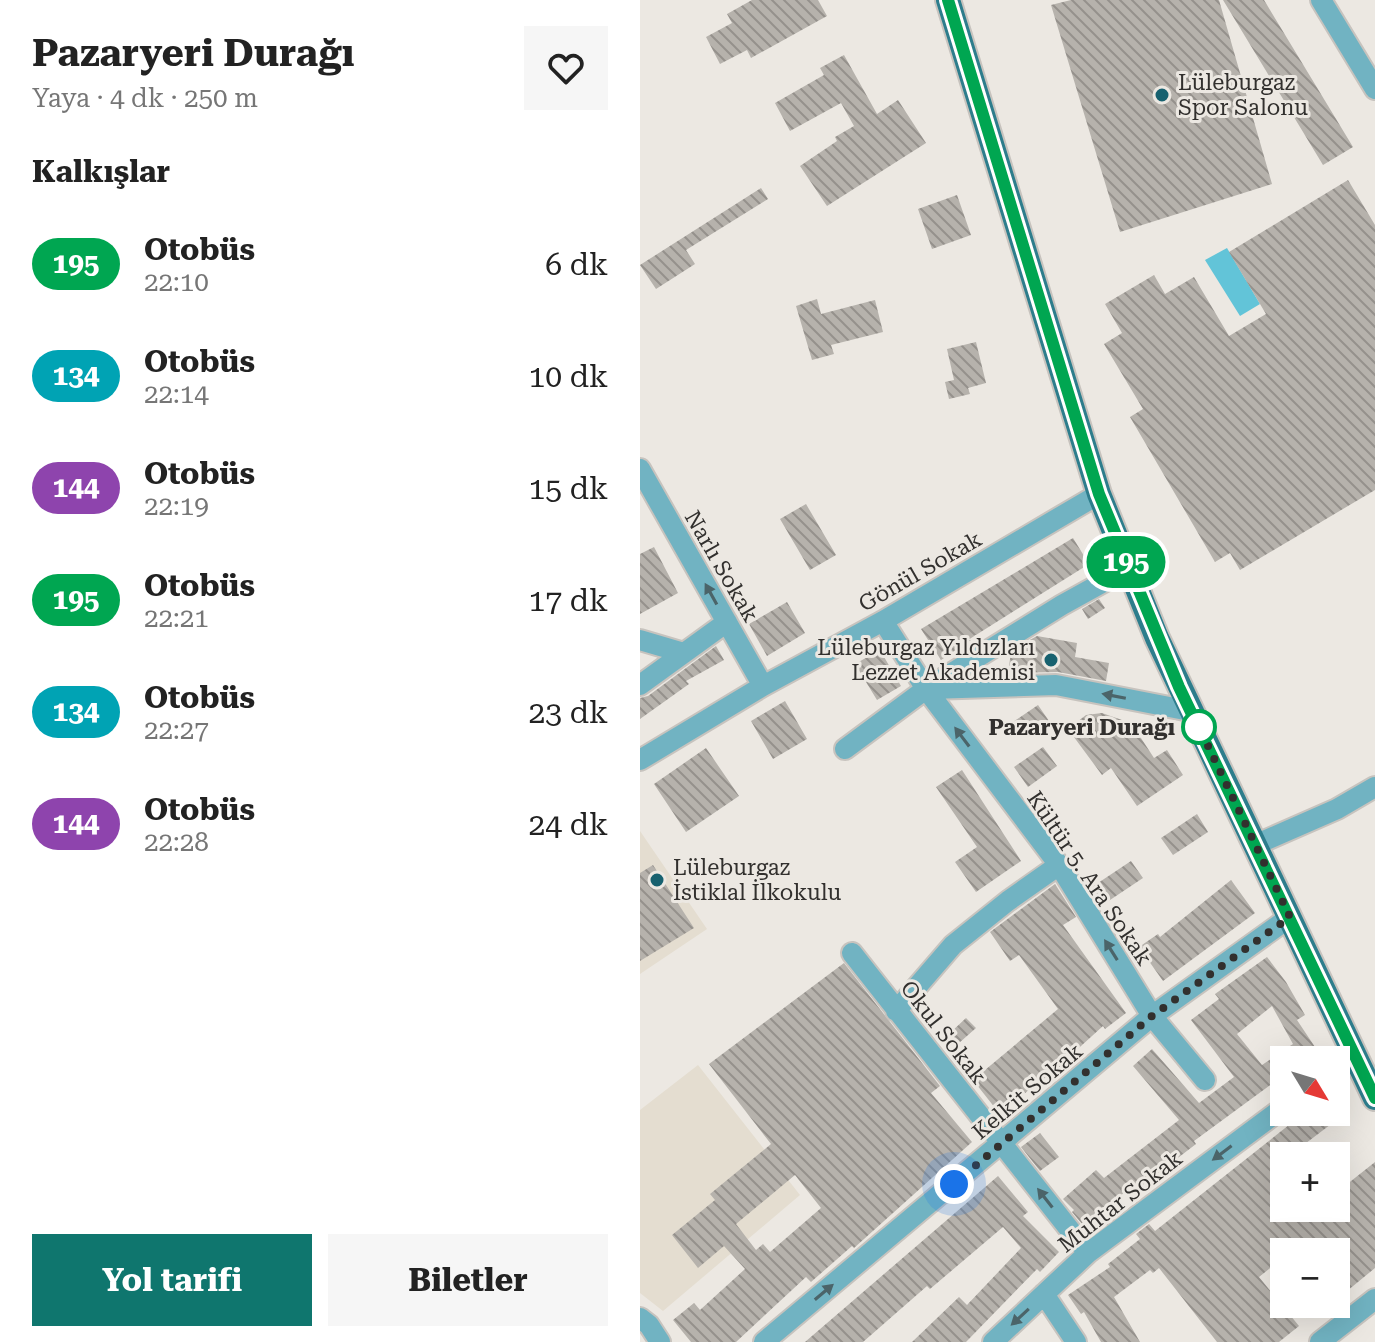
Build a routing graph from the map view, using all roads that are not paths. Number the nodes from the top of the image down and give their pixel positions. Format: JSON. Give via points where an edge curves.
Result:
{"nodes":[{"id":1,"x":948,"y":0,"type":"edge"},
{"id":2,"x":1321,"y":0,"type":"edge"},
{"id":3,"x":1375,"y":89,"type":"edge"},
{"id":4,"x":640,"y":469,"type":"edge"},
{"id":5,"x":1099,"y":494,"type":"junction"},
{"id":6,"x":1129,"y":568,"type":"junction"},
{"id":7,"x":883,"y":621,"type":"junction"},
{"id":8,"x":727,"y":622,"type":"junction"},
{"id":9,"x":640,"y":640,"type":"edge"},
{"id":10,"x":684,"y":653,"type":"junction"},
{"id":11,"x":640,"y":685,"type":"edge"},
{"id":12,"x":763,"y":686,"type":"junction"},
{"id":13,"x":926,"y":689,"type":"junction"},
{"id":14,"x":1190,"y":711,"type":"junction"},
{"id":15,"x":845,"y":749,"type":"dead end"},
{"id":16,"x":640,"y":760,"type":"edge"},
{"id":17,"x":1375,"y":787,"type":"edge"},
{"id":18,"x":1255,"y":845,"type":"junction"},
{"id":19,"x":1059,"y":865,"type":"junction"},
{"id":20,"x":1290,"y":917,"type":"junction"},
{"id":21,"x":852,"y":953,"type":"dead end"},
{"id":22,"x":896,"y":1011,"type":"junction"},
{"id":23,"x":1152,"y":1016,"type":"junction"},
{"id":24,"x":1341,"y":1046,"type":"edge"},
{"id":25,"x":1350,"y":1065,"type":"edge"},
{"id":26,"x":1205,"y":1080,"type":"dead end"},
{"id":27,"x":1375,"y":1098,"type":"edge"},
{"id":28,"x":1270,"y":1117,"type":"edge"},
{"id":29,"x":1002,"y":1144,"type":"junction"},
{"id":30,"x":1088,"y":1253,"type":"junction"},
{"id":31,"x":1044,"y":1294,"type":"junction"},
{"id":32,"x":1375,"y":1299,"type":"edge"},
{"id":33,"x":764,"y":1342,"type":"edge"},
{"id":34,"x":993,"y":1342,"type":"edge"},
{"id":35,"x":1076,"y":1342,"type":"edge"},
{"id":36,"x":1320,"y":1342,"type":"edge"}],
"edges":[{"from":1,"to":5,"type":"main road"},
{"from":2,"to":3,"type":"street"},
{"from":8,"to":4,"type":"street","name":"Narlı Sokak","one_way":true},
{"from":5,"to":6,"type":"main road"},
{"from":5,"to":7,"type":"street","name":"Gönül Sokak"},
{"from":6,"to":13,"type":"street"},
{"from":6,"to":14,"type":"main road"},
{"from":7,"to":12,"type":"street","name":"Gönül Sokak"},
{"from":7,"to":13,"type":"street","name":"Kültür 5. Ara Sokak"},
{"from":8,"to":10,"type":"street"},
{"from":8,"to":12,"type":"street","name":"Narlı Sokak"},
{"from":9,"to":10,"type":"street"},
{"from":10,"to":11,"type":"street"},
{"from":12,"to":16,"type":"street","name":"Gönül Sokak"},
{"from":14,"to":13,"type":"street","one_way":true,"via":[[1056,685]]},
{"from":13,"to":15,"type":"street"},
{"from":19,"to":13,"type":"street","name":"Kültür 5. Ara Sokak","one_way":true},
{"from":14,"to":18,"type":"main road"},
{"from":17,"to":18,"type":"street"},
{"from":18,"to":20,"type":"main road"},
{"from":19,"to":22,"type":"street","via":[[953,945]]},
{"from":23,"to":19,"type":"street","name":"Kültür 5. Ara Sokak","one_way":true},
{"from":20,"to":23,"type":"street","name":"Kelkit Sokak"},
{"from":20,"to":24,"type":"main road"},
{"from":21,"to":22,"type":"street","name":"Okul Sokak"},
{"from":22,"to":29,"type":"street","name":"Okul Sokak"},
{"from":23,"to":26,"type":"street","name":"Kültür 5. Ara Sokak"},
{"from":23,"to":29,"type":"street","name":"Kelkit Sokak"},
{"from":25,"to":27,"type":"main road"},
{"from":28,"to":30,"type":"street","name":"Muhtar Sokak","one_way":true},
{"from":30,"to":29,"type":"street","name":"Okul Sokak","one_way":true},
{"from":33,"to":29,"type":"street","name":"Kelkit Sokak","one_way":true},
{"from":30,"to":31,"type":"street","name":"Muhtar Sokak"},
{"from":31,"to":34,"type":"street","name":"Muhtar Sokak","one_way":true},
{"from":31,"to":35,"type":"street"},
{"from":32,"to":36,"type":"street"}]}
